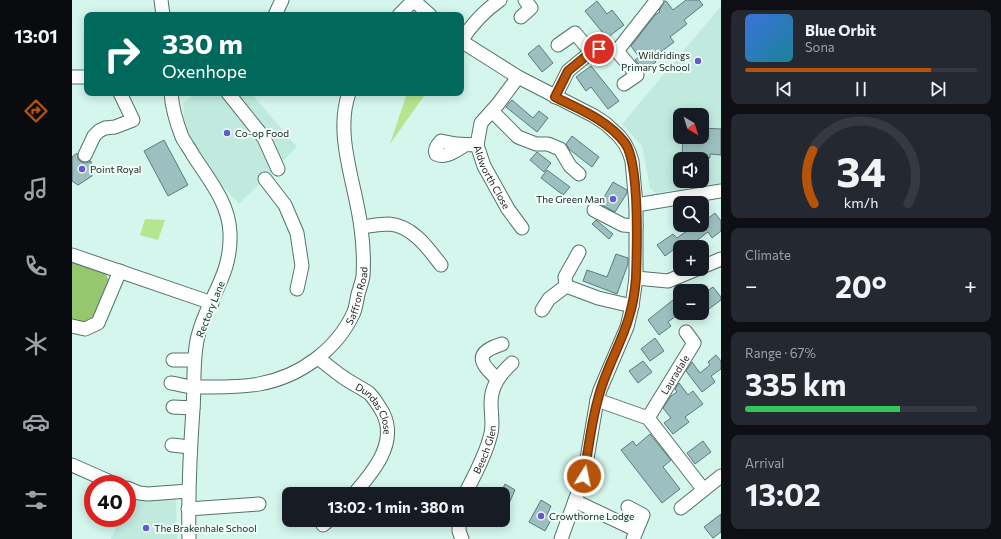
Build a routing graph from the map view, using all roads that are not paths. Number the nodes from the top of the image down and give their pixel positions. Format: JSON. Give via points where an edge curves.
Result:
{"nodes":[{"id":1,"x":162,"y":0,"type":"edge"},
{"id":2,"x":282,"y":0,"type":"edge"},
{"id":3,"x":413,"y":0,"type":"edge"},
{"id":4,"x":500,"y":0,"type":"edge"},
{"id":5,"x":525,"y":0,"type":"edge"},
{"id":6,"x":657,"y":0,"type":"edge"},
{"id":7,"x":163,"y":12,"type":"edge"},
{"id":8,"x":276,"y":12,"type":"edge"},
{"id":9,"x":403,"y":12,"type":"edge"},
{"id":10,"x":427,"y":12,"type":"edge"},
{"id":11,"x":521,"y":17,"type":"dead end"},
{"id":12,"x":464,"y":36,"type":"edge"},
{"id":13,"x":464,"y":43,"type":"edge"},
{"id":14,"x":558,"y":45,"type":"dead end"},
{"id":15,"x":617,"y":51,"type":"junction"},
{"id":16,"x":591,"y":52,"type":"junction"},
{"id":17,"x":72,"y":77,"type":"edge"},
{"id":18,"x":84,"y":77,"type":"edge"},
{"id":19,"x":518,"y":77,"type":"junction"},
{"id":20,"x":624,"y":84,"type":"dead end"},
{"id":21,"x":121,"y":96,"type":"edge"},
{"id":22,"x":172,"y":96,"type":"edge"},
{"id":23,"x":230,"y":96,"type":"edge"},
{"id":24,"x":348,"y":96,"type":"edge"},
{"id":25,"x":555,"y":97,"type":"junction"},
{"id":26,"x":492,"y":111,"type":"junction"},
{"id":27,"x":85,"y":156,"type":"dead end"},
{"id":28,"x":278,"y":169,"type":"dead end"},
{"id":29,"x":579,"y":174,"type":"dead end"},
{"id":30,"x":265,"y":179,"type":"dead end"},
{"id":31,"x":721,"y":191,"type":"edge"},
{"id":32,"x":636,"y":205,"type":"junction"},
{"id":33,"x":594,"y":210,"type":"dead end"},
{"id":34,"x":516,"y":225,"type":"dead end"},
{"id":35,"x":636,"y":226,"type":"junction"},
{"id":36,"x":361,"y":227,"type":"junction"},
{"id":37,"x":579,"y":252,"type":"dead end"},
{"id":38,"x":72,"y":255,"type":"edge"},
{"id":39,"x":721,"y":259,"type":"edge"},
{"id":40,"x":709,"y":264,"type":"edge"},
{"id":41,"x":441,"y":265,"type":"dead end"},
{"id":42,"x":120,"y":271,"type":"junction"},
{"id":43,"x":680,"y":276,"type":"edge"},
{"id":44,"x":636,"y":278,"type":"junction"},
{"id":45,"x":566,"y":286,"type":"junction"},
{"id":46,"x":297,"y":289,"type":"dead end"},
{"id":47,"x":212,"y":302,"type":"junction"},
{"id":48,"x":632,"y":306,"type":"junction"},
{"id":49,"x":542,"y":310,"type":"dead end"},
{"id":50,"x":72,"y":326,"type":"edge"},
{"id":51,"x":686,"y":332,"type":"dead end"},
{"id":52,"x":502,"y":344,"type":"dead end"},
{"id":53,"x":318,"y":358,"type":"junction"},
{"id":54,"x":173,"y":360,"type":"dead end"},
{"id":55,"x":194,"y":360,"type":"junction"},
{"id":56,"x":512,"y":363,"type":"dead end"},
{"id":57,"x":497,"y":379,"type":"junction"},
{"id":58,"x":171,"y":383,"type":"dead end"},
{"id":59,"x":194,"y":387,"type":"junction"},
{"id":60,"x":597,"y":400,"type":"junction"},
{"id":61,"x":173,"y":407,"type":"dead end"},
{"id":62,"x":194,"y":408,"type":"junction"},
{"id":63,"x":648,"y":418,"type":"junction"},
{"id":64,"x":172,"y":446,"type":"dead end"},
{"id":65,"x":190,"y":447,"type":"junction"},
{"id":66,"x":72,"y":465,"type":"edge"},
{"id":67,"x":95,"y":475,"type":"edge"},
{"id":68,"x":721,"y":476,"type":"edge"},
{"id":69,"x":360,"y":487,"type":"edge"},
{"id":70,"x":468,"y":487,"type":"edge"},
{"id":71,"x":703,"y":489,"type":"junction"},
{"id":72,"x":188,"y":491,"type":"junction"},
{"id":73,"x":136,"y":492,"type":"edge"},
{"id":74,"x":575,"y":501,"type":"junction"},
{"id":75,"x":259,"y":504,"type":"dead end"},
{"id":76,"x":628,"y":507,"type":"dead end"},
{"id":77,"x":681,"y":508,"type":"dead end"},
{"id":78,"x":188,"y":509,"type":"junction"},
{"id":79,"x":459,"y":527,"type":"edge"},
{"id":80,"x":634,"y":534,"type":"edge"},
{"id":81,"x":189,"y":539,"type":"edge"},
{"id":82,"x":462,"y":539,"type":"edge"},
{"id":83,"x":561,"y":539,"type":"edge"}],
"edges":[{"from":1,"to":7,"type":"street"},
{"from":2,"to":8,"type":"street"},
{"from":3,"to":9,"type":"street"},
{"from":3,"to":10,"type":"street"},
{"from":4,"to":12,"type":"street","via":[[482,14]]},
{"from":5,"to":11,"type":"street","via":[[531,8]]},
{"from":6,"to":15,"type":"street"},
{"from":13,"to":19,"type":"street"},
{"from":14,"to":16,"type":"street","via":[[575,33]]},
{"from":15,"to":16,"type":"street","via":[[606,46]]},
{"from":15,"to":20,"type":"street","via":[[636,75]]},
{"from":16,"to":25,"type":"street","via":[[568,71]]},
{"from":17,"to":18,"type":"street"},
{"from":19,"to":25,"type":"street"},
{"from":19,"to":26,"type":"street","name":"Aldworth Close"},
{"from":21,"to":27,"type":"street","via":[[133,120],[98,131]]},
{"from":22,"to":47,"type":"street","name":"Rectory Lane","via":[[182,138],[224,203],[228,221],[228,260]]},
{"from":23,"to":28,"type":"street","via":[[264,138]]},
{"from":24,"to":36,"type":"street","name":"Saffron Road","via":[[343,132]]},
{"from":25,"to":32,"type":"street","via":[[606,124],[625,144],[632,161]]},
{"from":26,"to":29,"type":"street","via":[[518,137],[560,149],[570,166]]},
{"from":26,"to":34,"type":"street","name":"Aldworth Close","via":[[481,123],[471,145],[494,181]]},
{"from":30,"to":46,"type":"street","via":[[285,204],[296,233],[302,266]]},
{"from":31,"to":32,"type":"street"},
{"from":32,"to":35,"type":"street"},
{"from":33,"to":35,"type":"street","via":[[623,224]]},
{"from":35,"to":44,"type":"street"},
{"from":36,"to":41,"type":"street","via":[[389,224],[407,230],[422,241]]},
{"from":36,"to":53,"type":"street","name":"Saffron Road","via":[[362,277],[354,311],[336,340]]},
{"from":37,"to":45,"type":"street","via":[[565,277]]},
{"from":38,"to":42,"type":"street"},
{"from":39,"to":40,"type":"street"},
{"from":42,"to":47,"type":"street"},
{"from":42,"to":50,"type":"street","via":[[98,323],[85,329]]},
{"from":43,"to":44,"type":"street","via":[[668,281]]},
{"from":44,"to":48,"type":"street"},
{"from":45,"to":48,"type":"street","via":[[598,298]]},
{"from":45,"to":49,"type":"street","via":[[549,299]]},
{"from":47,"to":55,"type":"street","name":"Rectory Lane","via":[[198,337]]},
{"from":48,"to":60,"type":"street"},
{"from":51,"to":63,"type":"street","name":"Lauradale","via":[[694,343]]},
{"from":52,"to":57,"type":"street","via":[[485,352],[482,358],[486,369]]},
{"from":53,"to":59,"type":"street","name":"Saffron Road","via":[[286,376],[265,383]]},
{"from":53,"to":69,"type":"street","name":"Dundas Close","via":[[369,394],[387,421],[388,438],[383,454]]},
{"from":54,"to":55,"type":"street"},
{"from":55,"to":59,"type":"street","name":"Rectory Lane"},
{"from":56,"to":57,"type":"street"},
{"from":57,"to":70,"type":"street","name":"Beech Glen","via":[[491,401],[493,422],[490,437]]},
{"from":58,"to":59,"type":"street","name":"Saffron Road"},
{"from":59,"to":62,"type":"street","name":"Rectory Lane"},
{"from":60,"to":63,"type":"street"},
{"from":60,"to":74,"type":"street","via":[[584,476]]},
{"from":61,"to":62,"type":"street"},
{"from":62,"to":65,"type":"street","name":"Rectory Lane"},
{"from":63,"to":71,"type":"street"},
{"from":64,"to":65,"type":"street"},
{"from":65,"to":72,"type":"street","name":"Rectory Lane"},
{"from":66,"to":67,"type":"street"},
{"from":68,"to":71,"type":"street"},
{"from":71,"to":77,"type":"street"},
{"from":72,"to":73,"type":"street","via":[[148,494]]},
{"from":72,"to":78,"type":"street","name":"Rectory Lane"},
{"from":74,"to":80,"type":"street"},
{"from":74,"to":83,"type":"street"},
{"from":75,"to":78,"type":"street"},
{"from":76,"to":80,"type":"street","via":[[642,515]]},
{"from":78,"to":81,"type":"street","name":"Rectory Lane"},
{"from":79,"to":82,"type":"street"}]}
